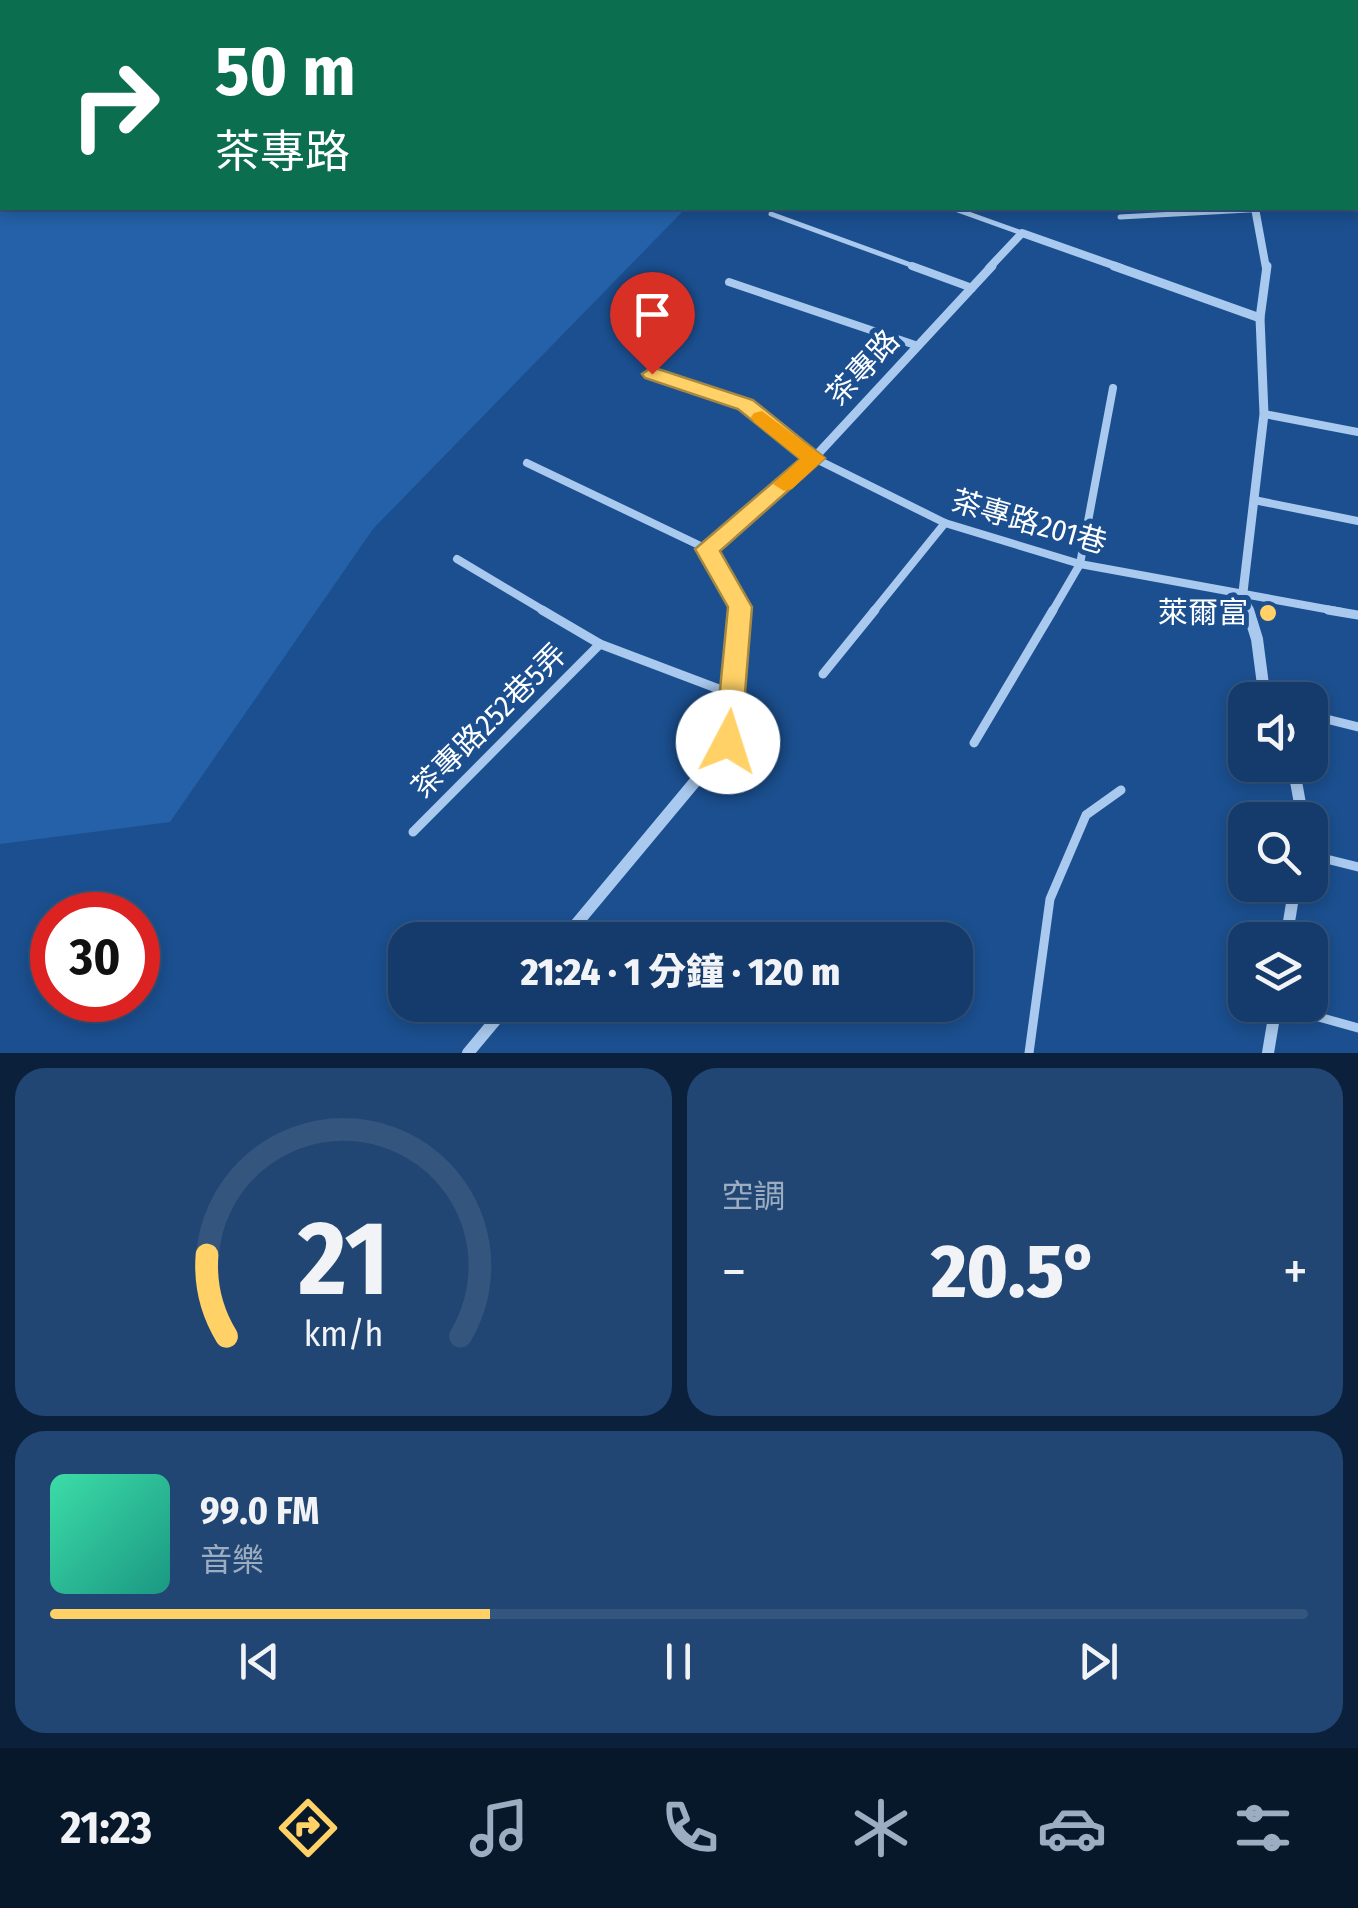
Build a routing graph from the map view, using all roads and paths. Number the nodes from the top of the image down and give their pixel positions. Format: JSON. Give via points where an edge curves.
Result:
{"nodes":[{"id":1,"x":958,"y":210,"type":"edge"},
{"id":2,"x":1239,"y":210,"type":"edge"},
{"id":3,"x":1256,"y":210,"type":"edge"},
{"id":4,"x":771,"y":214,"type":"dead end"},
{"id":5,"x":1120,"y":217,"type":"dead end"},
{"id":6,"x":1022,"y":233,"type":"junction"},
{"id":7,"x":728,"y":282,"type":"dead end"},
{"id":8,"x":972,"y":288,"type":"junction"},
{"id":9,"x":1260,"y":318,"type":"junction"},
{"id":10,"x":918,"y":346,"type":"junction"},
{"id":11,"x":652,"y":374,"type":"dead end"},
{"id":12,"x":1113,"y":388,"type":"dead end"},
{"id":13,"x":1264,"y":414,"type":"junction"},
{"id":14,"x":1358,"y":432,"type":"edge"},
{"id":15,"x":814,"y":458,"type":"junction"},
{"id":16,"x":526,"y":463,"type":"dead end"},
{"id":17,"x":1254,"y":500,"type":"junction"},
{"id":18,"x":1358,"y":521,"type":"edge"},
{"id":19,"x":944,"y":523,"type":"junction"},
{"id":20,"x":707,"y":549,"type":"junction"},
{"id":21,"x":457,"y":559,"type":"dead end"},
{"id":22,"x":1080,"y":564,"type":"junction"},
{"id":23,"x":1244,"y":592,"type":"junction"},
{"id":24,"x":1358,"y":615,"type":"edge"},
{"id":25,"x":600,"y":644,"type":"junction"},
{"id":26,"x":824,"y":674,"type":"dead end"},
{"id":27,"x":1263,"y":682,"type":"edge"},
{"id":28,"x":732,"y":694,"type":"junction"},
{"id":29,"x":1328,"y":720,"type":"edge"},
{"id":30,"x":1358,"y":728,"type":"edge"},
{"id":31,"x":974,"y":743,"type":"dead end"},
{"id":32,"x":1121,"y":790,"type":"dead end"},
{"id":33,"x":413,"y":832,"type":"dead end"},
{"id":34,"x":1328,"y":860,"type":"edge"},
{"id":35,"x":1358,"y":867,"type":"edge"},
{"id":36,"x":578,"y":922,"type":"edge"},
{"id":37,"x":1328,"y":1020,"type":"edge"},
{"id":38,"x":494,"y":1022,"type":"edge"},
{"id":39,"x":1273,"y":1022,"type":"edge"},
{"id":40,"x":1358,"y":1028,"type":"edge"},
{"id":41,"x":468,"y":1053,"type":"edge"},
{"id":42,"x":1029,"y":1053,"type":"edge"},
{"id":43,"x":1268,"y":1053,"type":"edge"}],
"edges":[{"from":1,"to":6,"type":"lane"},
{"from":2,"to":5,"type":"lane"},
{"from":3,"to":9,"type":"street","via":[[1267,263]]},
{"from":4,"to":8,"type":"lane"},
{"from":6,"to":8,"type":"street","name":"茶專路"},
{"from":6,"to":9,"type":"street"},
{"from":7,"to":10,"type":"lane"},
{"from":8,"to":10,"type":"street","name":"茶專路"},
{"from":9,"to":13,"type":"street"},
{"from":10,"to":15,"type":"street","name":"茶專路"},
{"from":11,"to":15,"type":"lane","name":"茶專路201巷","via":[[746,404]]},
{"from":12,"to":22,"type":"lane"},
{"from":13,"to":14,"type":"lane"},
{"from":13,"to":17,"type":"street"},
{"from":15,"to":19,"type":"lane","name":"茶專路201巷"},
{"from":15,"to":20,"type":"street","name":"茶專路"},
{"from":16,"to":20,"type":"lane"},
{"from":17,"to":18,"type":"lane"},
{"from":17,"to":23,"type":"street"},
{"from":19,"to":22,"type":"lane","name":"茶專路201巷"},
{"from":19,"to":26,"type":"lane"},
{"from":20,"to":28,"type":"street","via":[[740,607]]},
{"from":21,"to":25,"type":"lane"},
{"from":22,"to":23,"type":"lane","name":"茶專路201巷"},
{"from":22,"to":31,"type":"lane"},
{"from":23,"to":24,"type":"lane","name":"茶專路201巷"},
{"from":23,"to":27,"type":"street"},
{"from":25,"to":28,"type":"lane"},
{"from":25,"to":33,"type":"lane","name":"茶專路252巷5弄"},
{"from":28,"to":36,"type":"street","via":[[728,742]]},
{"from":29,"to":30,"type":"lane"},
{"from":32,"to":42,"type":"lane","via":[[1086,815],[1050,899]]},
{"from":34,"to":35,"type":"lane"},
{"from":37,"to":40,"type":"lane"},
{"from":38,"to":41,"type":"street"},
{"from":39,"to":43,"type":"street"}]}
